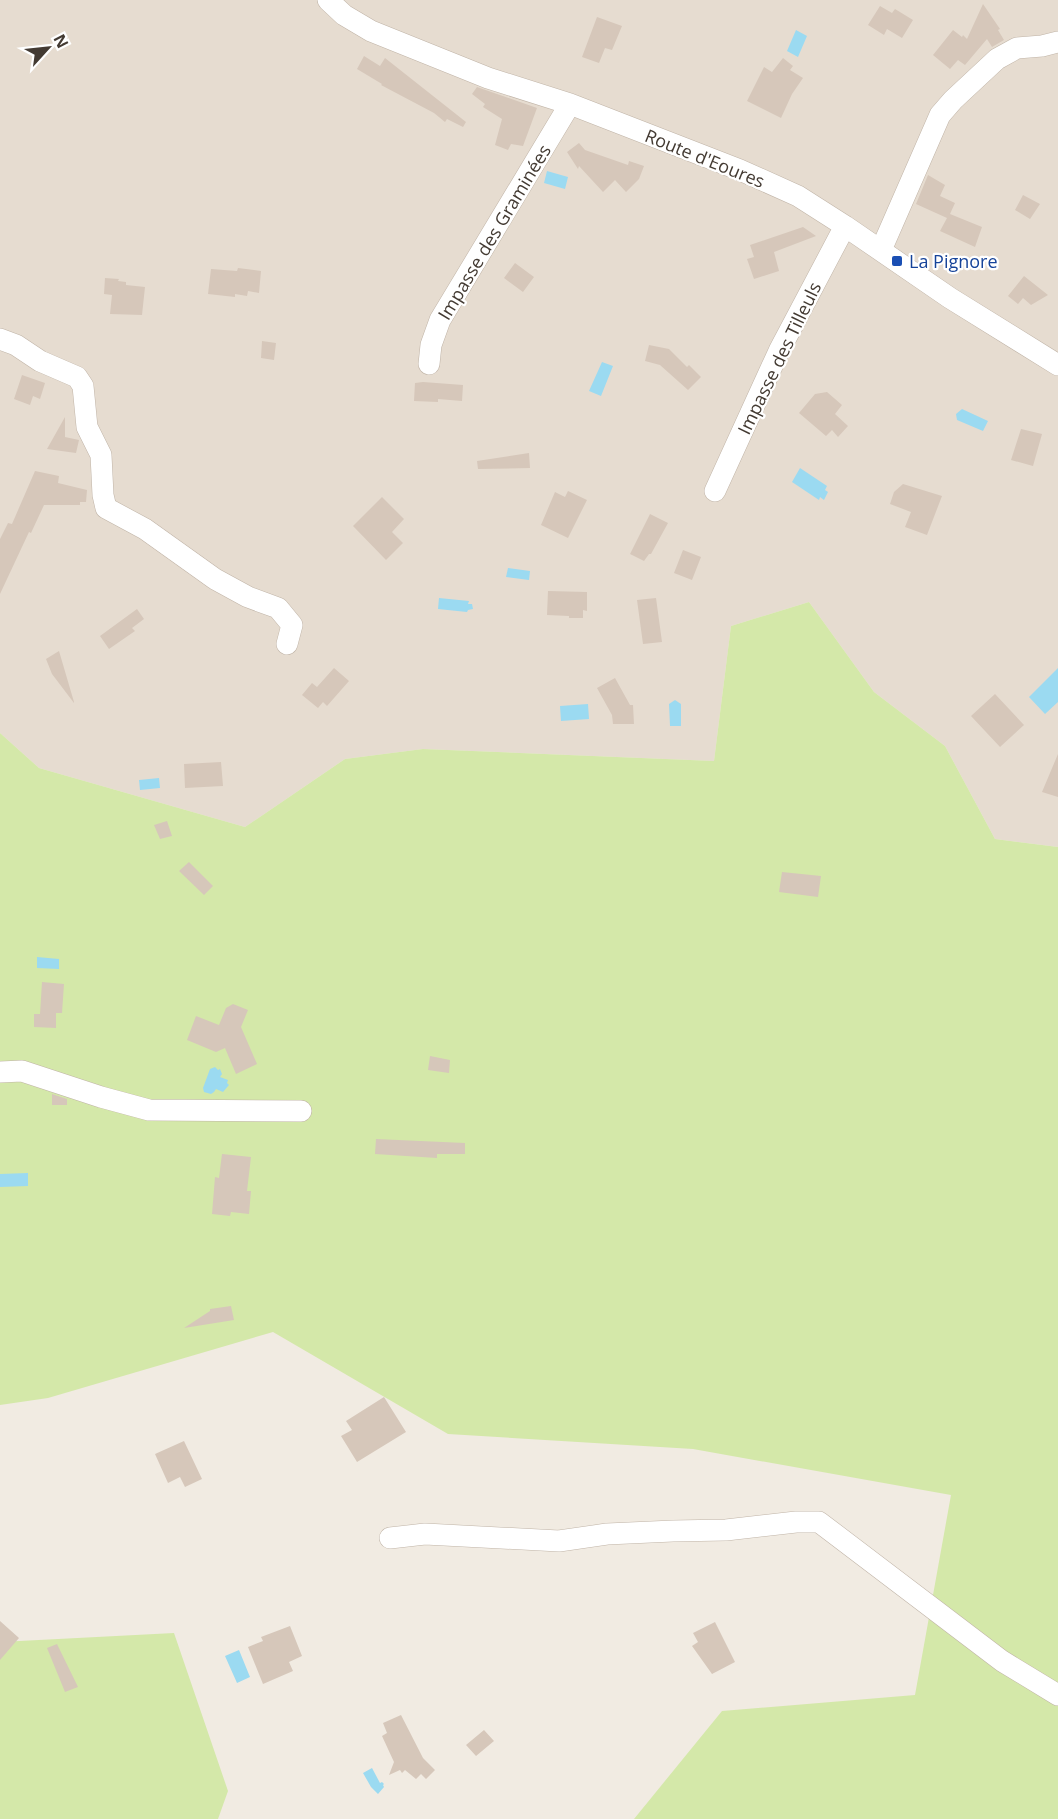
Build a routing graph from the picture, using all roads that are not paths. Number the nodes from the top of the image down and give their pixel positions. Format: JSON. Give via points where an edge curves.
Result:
{"nodes":[{"id":1,"x":328,"y":0,"type":"edge"},
{"id":2,"x":1058,"y":42,"type":"edge"},
{"id":3,"x":570,"y":104,"type":"junction"},
{"id":4,"x":845,"y":226,"type":"junction"},
{"id":5,"x":881,"y":250,"type":"junction"},
{"id":6,"x":0,"y":339,"type":"edge"},
{"id":7,"x":429,"y":364,"type":"dead end"},
{"id":8,"x":1058,"y":365,"type":"edge"},
{"id":9,"x":715,"y":491,"type":"dead end"},
{"id":10,"x":287,"y":644,"type":"dead end"},
{"id":11,"x":0,"y":1072,"type":"edge"},
{"id":12,"x":301,"y":1111,"type":"dead end"},
{"id":13,"x":390,"y":1538,"type":"dead end"},
{"id":14,"x":1058,"y":1695,"type":"edge"}],
"edges":[{"from":1,"to":3,"type":"street","name":"Route d'Eoures","via":[[371,31],[488,78]]},
{"from":2,"to":5,"type":"street","via":[[1017,48],[997,59],[952,100],[940,115]]},
{"from":3,"to":4,"type":"street","name":"Route d'Eoures","via":[[740,170],[798,196]]},
{"from":3,"to":7,"type":"street","name":"Impasse des Graminées","via":[[441,320],[431,345]]},
{"from":4,"to":5,"type":"street","name":"Route d'Eoures"},
{"from":4,"to":9,"type":"street","name":"Impasse des Tilleuls","via":[[779,351]]},
{"from":5,"to":8,"type":"street","name":"Route d'Eoures"},
{"from":6,"to":10,"type":"street","via":[[77,377],[83,386],[87,428],[101,455],[106,508],[145,528],[215,579],[278,608],[292,625]]},
{"from":11,"to":12,"type":"street","via":[[22,1071],[149,1110]]},
{"from":13,"to":14,"type":"street","via":[[425,1534],[559,1541],[607,1534],[819,1522],[1002,1661]]}]}
